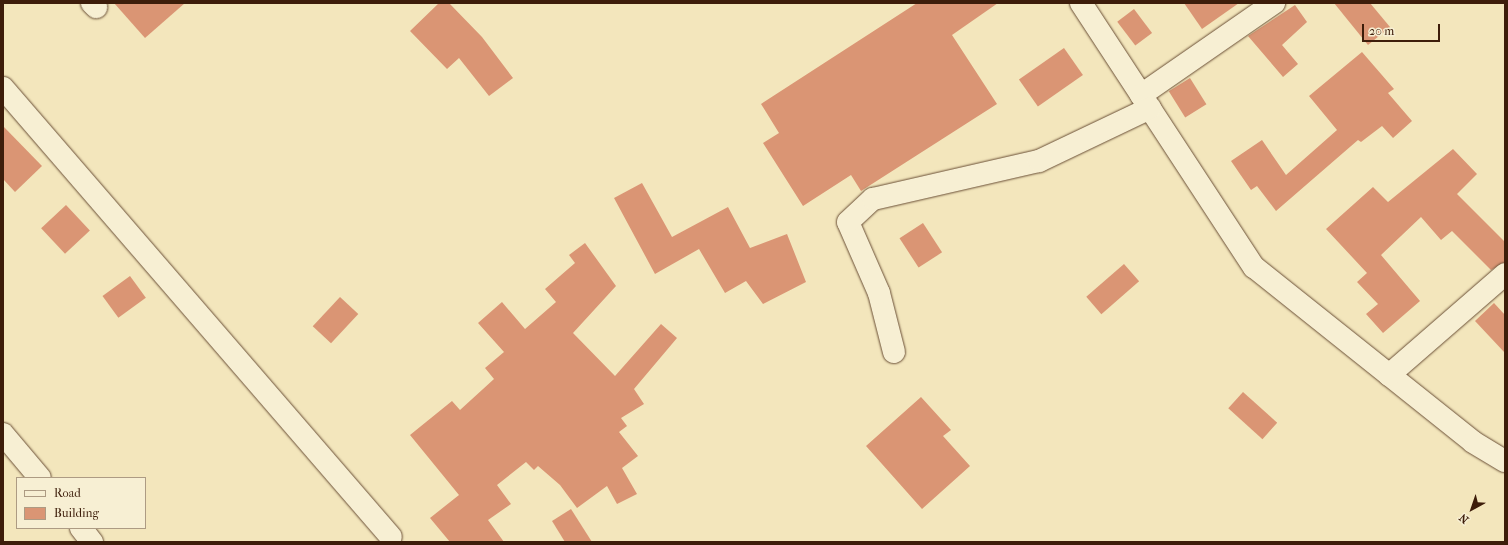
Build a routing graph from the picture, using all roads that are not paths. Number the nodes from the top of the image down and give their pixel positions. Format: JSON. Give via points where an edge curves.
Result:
{"nodes":[{"id":1,"x":1081,"y":3,"type":"edge"},
{"id":2,"x":1274,"y":3,"type":"edge"},
{"id":3,"x":3,"y":88,"type":"edge"},
{"id":4,"x":1146,"y":102,"type":"junction"},
{"id":5,"x":1505,"y":274,"type":"edge"},
{"id":6,"x":894,"y":352,"type":"dead end"},
{"id":7,"x":1390,"y":375,"type":"junction"},
{"id":8,"x":3,"y":434,"type":"edge"},
{"id":9,"x":1505,"y":461,"type":"edge"},
{"id":10,"x":39,"y":477,"type":"edge"},
{"id":11,"x":82,"y":529,"type":"edge"},
{"id":12,"x":391,"y":537,"type":"dead end"},
{"id":13,"x":92,"y":542,"type":"edge"}],
"edges":[{"from":1,"to":4,"type":"street"},
{"from":2,"to":4,"type":"street"},
{"from":3,"to":12,"type":"street"},
{"from":4,"to":6,"type":"street","via":[[1039,160],[873,199],[848,222],[879,293]]},
{"from":4,"to":7,"type":"street","via":[[1254,267]]},
{"from":5,"to":7,"type":"street"},
{"from":7,"to":9,"type":"street","via":[[1473,442]]},
{"from":8,"to":10,"type":"street"},
{"from":11,"to":13,"type":"street"}]}
